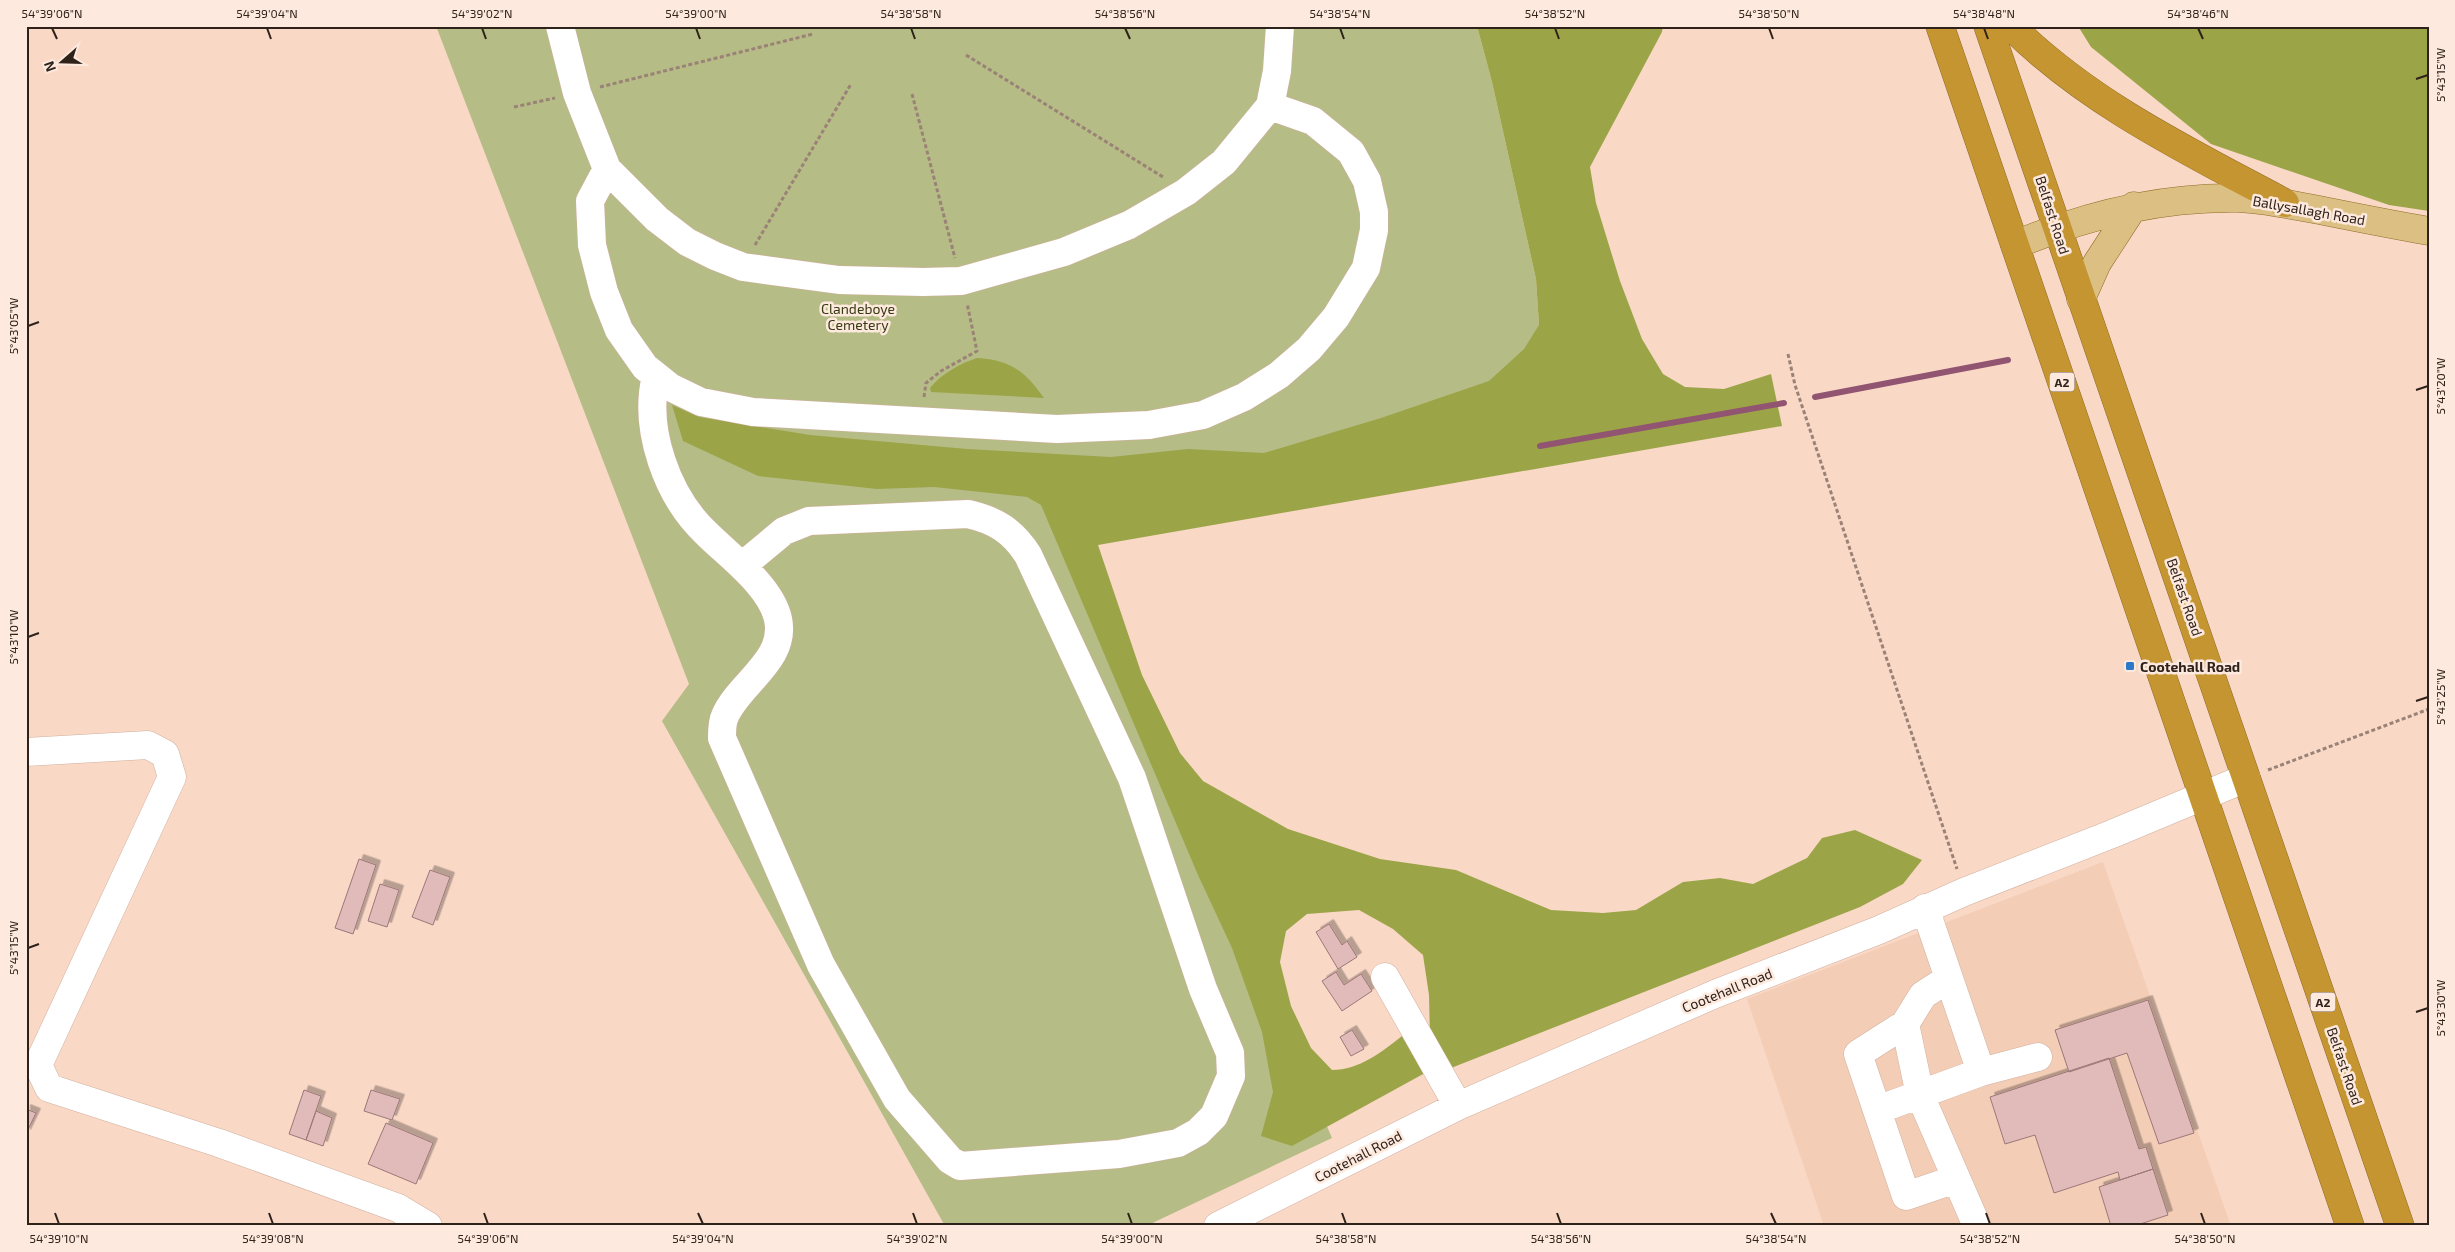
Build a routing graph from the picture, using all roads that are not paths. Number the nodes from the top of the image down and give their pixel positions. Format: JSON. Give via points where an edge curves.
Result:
{"nodes":[{"id":1,"x":560,"y":26,"type":"edge"},
{"id":2,"x":1280,"y":26,"type":"edge"},
{"id":3,"x":1940,"y":26,"type":"edge"},
{"id":4,"x":1988,"y":26,"type":"edge"},
{"id":5,"x":2011,"y":26,"type":"edge"},
{"id":6,"x":1270,"y":106,"type":"junction"},
{"id":7,"x":607,"y":169,"type":"junction"},
{"id":8,"x":2285,"y":203,"type":"junction"},
{"id":9,"x":2134,"y":206,"type":"junction"},
{"id":10,"x":2056,"y":228,"type":"junction"},
{"id":11,"x":2429,"y":231,"type":"edge"},
{"id":12,"x":2015,"y":245,"type":"junction"},
{"id":13,"x":2081,"y":299,"type":"junction"},
{"id":14,"x":656,"y":376,"type":"junction"},
{"id":15,"x":742,"y":566,"type":"junction"},
{"id":16,"x":26,"y":752,"type":"edge"},
{"id":17,"x":2246,"y":778,"type":"junction"},
{"id":18,"x":2204,"y":796,"type":"junction"},
{"id":19,"x":1925,"y":908,"type":"junction"},
{"id":20,"x":1385,"y":977,"type":"dead end"},
{"id":21,"x":1948,"y":979,"type":"junction"},
{"id":22,"x":1905,"y":1024,"type":"junction"},
{"id":23,"x":2038,"y":1057,"type":"dead end"},
{"id":24,"x":1981,"y":1072,"type":"junction"},
{"id":25,"x":1920,"y":1096,"type":"junction"},
{"id":26,"x":1458,"y":1106,"type":"junction"},
{"id":27,"x":1877,"y":1110,"type":"junction"},
{"id":28,"x":1956,"y":1179,"type":"junction"},
{"id":29,"x":428,"y":1226,"type":"edge"},
{"id":30,"x":1218,"y":1226,"type":"edge"},
{"id":31,"x":1977,"y":1226,"type":"edge"},
{"id":32,"x":2350,"y":1226,"type":"edge"},
{"id":33,"x":2400,"y":1226,"type":"edge"}],
"edges":[{"from":1,"to":7,"type":"street","via":[[577,93]]},
{"from":2,"to":6,"type":"street","via":[[1277,71]]},
{"from":3,"to":12,"type":"highway","number":"A2"},
{"from":4,"to":10,"type":"highway","name":"Belfast Road","number":"A2"},
{"from":5,"to":8,"type":"highway","via":[[2036,51],[2136,120]]},
{"from":6,"to":7,"type":"street","via":[[1224,162],[1186,192],[1129,225],[1064,252],[961,281],[839,280],[743,267],[687,242],[657,219]]},
{"from":6,"to":14,"type":"street","via":[[1313,121],[1351,152],[1367,181],[1374,212],[1374,230],[1366,268],[1336,317],[1309,349],[1279,376],[1244,397],[1203,415],[1149,425],[1056,429],[753,412],[701,402],[670,387]]},
{"from":7,"to":14,"type":"street","via":[[590,201],[592,245],[604,292],[619,330],[645,367]]},
{"from":8,"to":9,"type":"main road","name":"Ballysallagh Road","via":[[2238,198]]},
{"from":8,"to":11,"type":"main road","name":"Ballysallagh Road"},
{"from":9,"to":10,"type":"main road","name":"Ballysallagh Road"},
{"from":9,"to":13,"type":"main road","via":[[2097,263]]},
{"from":10,"to":12,"type":"main road","name":"Ballysallagh Road"},
{"from":10,"to":13,"type":"highway","name":"Belfast Road","number":"A2"},
{"from":12,"to":18,"type":"highway","number":"A2"},
{"from":13,"to":17,"type":"highway","name":"Belfast Road","number":"A2"},
{"from":14,"to":15,"type":"street","via":[[654,418],[666,476],[683,507]]},
{"from":15,"to":15,"type":"street","via":[[784,531],[809,521],[968,514],[989,519],[1020,541],[1132,778],[1203,989],[1230,1053],[1231,1076],[1223,1098],[1214,1116],[1198,1132],[1178,1143],[1119,1154],[960,1166],[950,1160],[897,1099],[814,949],[722,738],[724,716],[774,651],[779,638],[778,619],[769,597]]},
{"from":16,"to":29,"type":"street","via":[[148,745],[165,754],[172,777],[38,1065],[48,1088],[273,1162],[398,1208]]},
{"from":17,"to":18,"type":"street","name":"Cootehall Road"},
{"from":17,"to":33,"type":"highway","name":"Belfast Road","number":"A2"},
{"from":18,"to":19,"type":"street","name":"Cootehall Road"},
{"from":18,"to":32,"type":"highway","number":"A2"},
{"from":19,"to":21,"type":"street"},
{"from":19,"to":26,"type":"street","name":"Cootehall Road","via":[[1879,930],[1715,994]]},
{"from":20,"to":26,"type":"street"},
{"from":21,"to":22,"type":"street","via":[[1923,995]]},
{"from":21,"to":24,"type":"street"},
{"from":22,"to":25,"type":"street"},
{"from":22,"to":27,"type":"street","via":[[1858,1054]]},
{"from":23,"to":24,"type":"street"},
{"from":24,"to":25,"type":"street"},
{"from":25,"to":27,"type":"street"},
{"from":25,"to":28,"type":"street"},
{"from":26,"to":30,"type":"street","name":"Cootehall Road"},
{"from":27,"to":28,"type":"street","via":[[1906,1196]]},
{"from":28,"to":31,"type":"street"}]}
